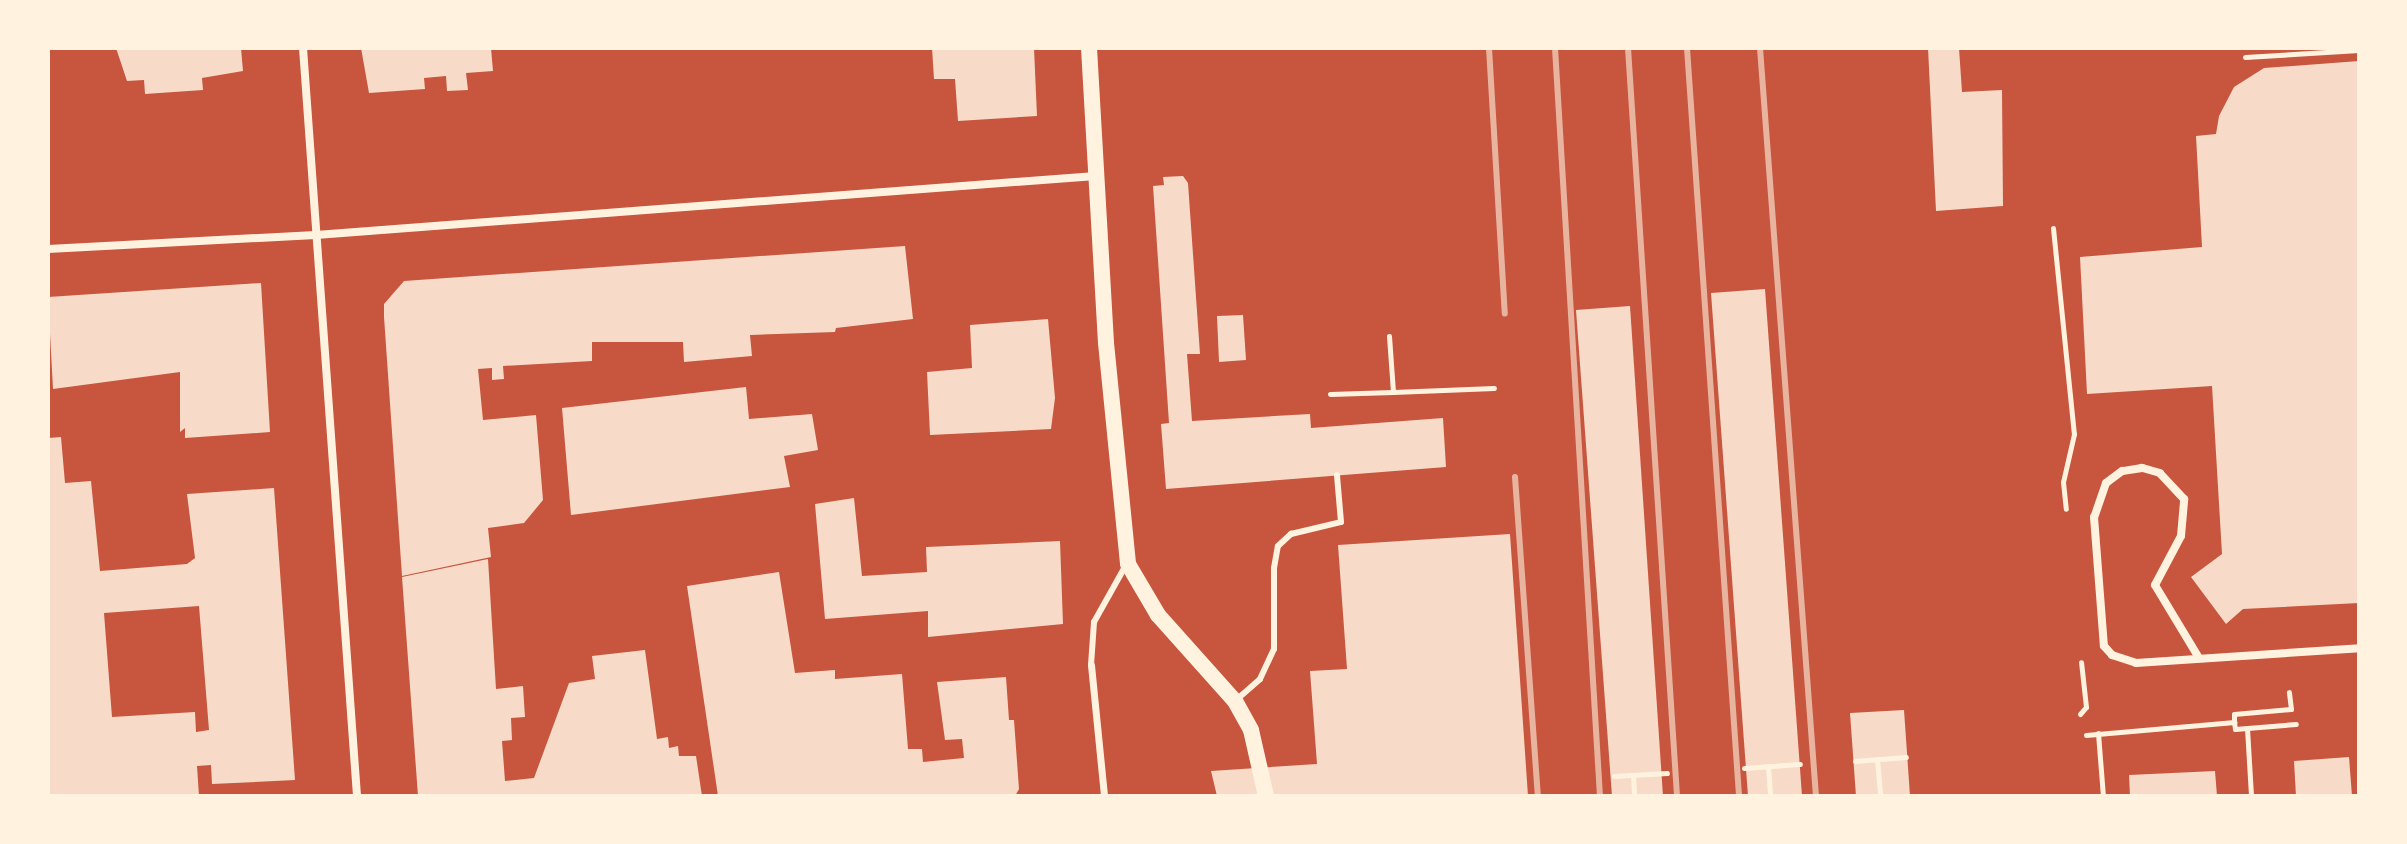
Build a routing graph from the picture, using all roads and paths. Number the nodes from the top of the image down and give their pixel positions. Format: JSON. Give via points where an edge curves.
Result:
{"nodes":[{"id":1,"x":303,"y":48,"type":"edge"},
{"id":2,"x":1089,"y":48,"type":"edge"},
{"id":3,"x":2359,"y":50,"type":"edge"},
{"id":4,"x":2245,"y":57,"type":"dead end"},
{"id":5,"x":1096,"y":176,"type":"junction"},
{"id":6,"x":2053,"y":228,"type":"dead end"},
{"id":7,"x":316,"y":235,"type":"junction"},
{"id":8,"x":48,"y":249,"type":"edge"},
{"id":9,"x":1389,"y":336,"type":"dead end"},
{"id":10,"x":1494,"y":388,"type":"dead end"},
{"id":11,"x":1393,"y":392,"type":"junction"},
{"id":12,"x":1330,"y":394,"type":"dead end"},
{"id":13,"x":1337,"y":475,"type":"dead end"},
{"id":14,"x":2066,"y":512,"type":"dead end"},
{"id":15,"x":1128,"y":564,"type":"junction"},
{"id":16,"x":2080,"y":647,"type":"dead end"},
{"id":17,"x":2359,"y":648,"type":"edge"},
{"id":18,"x":2199,"y":658,"type":"junction"},
{"id":19,"x":1091,"y":665,"type":"joint"},
{"id":20,"x":2289,"y":692,"type":"dead end"},
{"id":21,"x":1235,"y":701,"type":"junction"},
{"id":22,"x":2080,"y":714,"type":"dead end"},
{"id":23,"x":2234,"y":722,"type":"junction"},
{"id":24,"x":2296,"y":724,"type":"dead end"},
{"id":25,"x":2247,"y":728,"type":"junction"},
{"id":26,"x":2098,"y":733,"type":"junction"},
{"id":27,"x":2086,"y":735,"type":"dead end"},
{"id":28,"x":1906,"y":757,"type":"dead end"},
{"id":29,"x":1877,"y":759,"type":"junction"},
{"id":30,"x":1855,"y":761,"type":"dead end"},
{"id":31,"x":1800,"y":764,"type":"dead end"},
{"id":32,"x":1768,"y":766,"type":"junction"},
{"id":33,"x":1744,"y":768,"type":"dead end"},
{"id":34,"x":1667,"y":773,"type":"dead end"},
{"id":35,"x":1633,"y":775,"type":"junction"},
{"id":36,"x":1614,"y":776,"type":"dead end"},
{"id":37,"x":357,"y":796,"type":"edge"},
{"id":38,"x":1104,"y":796,"type":"edge"},
{"id":39,"x":1266,"y":796,"type":"edge"},
{"id":40,"x":1634,"y":796,"type":"edge"},
{"id":41,"x":1770,"y":796,"type":"edge"},
{"id":42,"x":1880,"y":796,"type":"edge"},
{"id":43,"x":2103,"y":796,"type":"edge"},
{"id":44,"x":2251,"y":796,"type":"edge"}],
"edges":[{"from":1,"to":7,"type":"street"},
{"from":2,"to":5,"type":"main road"},
{"from":3,"to":4,"type":"path"},
{"from":5,"to":7,"type":"street"},
{"from":5,"to":15,"type":"main road","via":[[1119,513]]},
{"from":6,"to":14,"type":"path","via":[[2074,434],[2063,482]]},
{"from":7,"to":8,"type":"street"},
{"from":7,"to":37,"type":"street"},
{"from":9,"to":11,"type":"path"},
{"from":10,"to":11,"type":"path"},
{"from":11,"to":12,"type":"path"},
{"from":13,"to":21,"type":"lane","via":[[1341,522],[1291,534],[1278,546],[1274,649],[1260,679]]},
{"from":15,"to":19,"type":"lane","via":[[1094,622]]},
{"from":15,"to":21,"type":"main road","via":[[1158,615]]},
{"from":16,"to":22,"type":"path","via":[[2086,707]]},
{"from":17,"to":18,"type":"street"},
{"from":18,"to":18,"type":"street","via":[[2155,585],[2181,536],[2184,499],[2160,473],[2122,471],[2106,483],[2094,517],[2104,646],[2125,662]]},
{"from":19,"to":38,"type":"street"},
{"from":20,"to":23,"type":"path","via":[[2291,709],[2234,714]]},
{"from":21,"to":39,"type":"main road","via":[[1251,730]]},
{"from":23,"to":25,"type":"path","via":[[2235,729]]},
{"from":23,"to":26,"type":"path"},
{"from":24,"to":25,"type":"path"},
{"from":25,"to":44,"type":"path"},
{"from":26,"to":27,"type":"path"},
{"from":26,"to":43,"type":"path"},
{"from":28,"to":29,"type":"path"},
{"from":29,"to":30,"type":"path"},
{"from":29,"to":42,"type":"path"},
{"from":31,"to":32,"type":"path"},
{"from":32,"to":33,"type":"path"},
{"from":32,"to":41,"type":"path"},
{"from":34,"to":35,"type":"path"},
{"from":35,"to":36,"type":"path"},
{"from":35,"to":40,"type":"path"}]}
